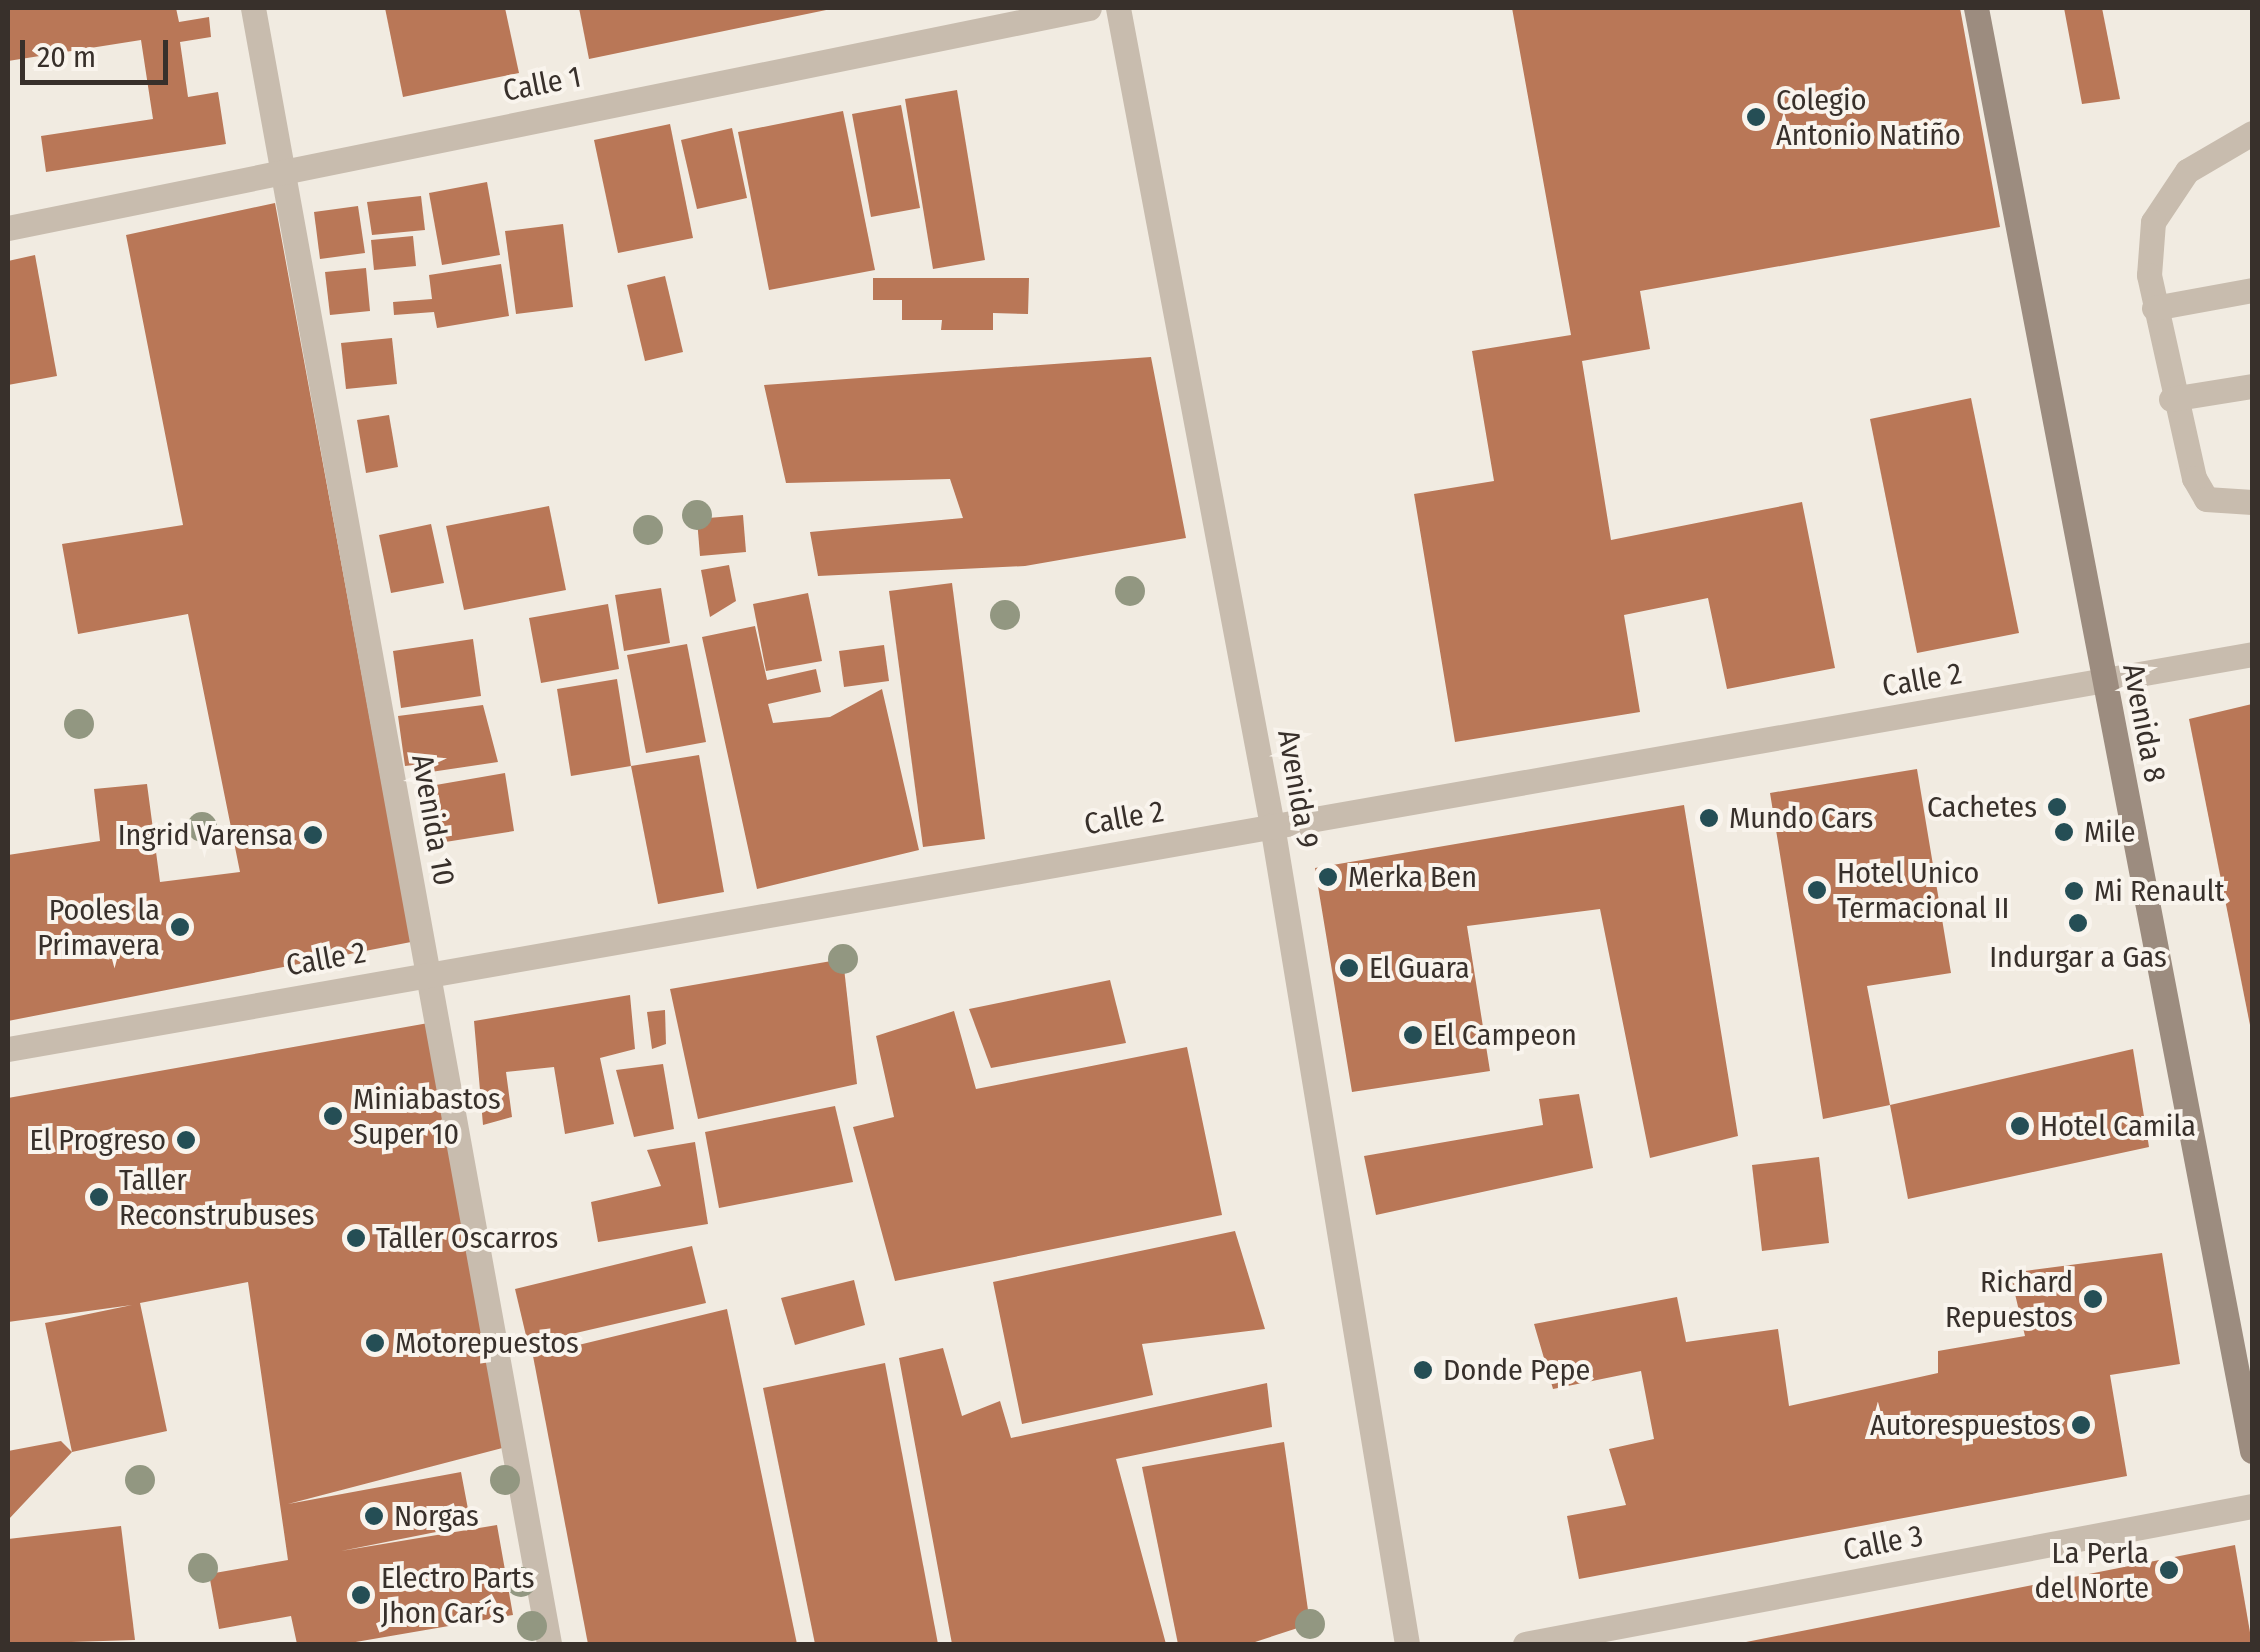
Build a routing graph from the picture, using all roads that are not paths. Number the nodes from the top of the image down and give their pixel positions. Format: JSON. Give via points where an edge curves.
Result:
{"nodes":[{"id":1,"x":254,"y":8,"type":"edge"},
{"id":2,"x":1089,"y":8,"type":"edge"},
{"id":3,"x":1118,"y":8,"type":"edge"},
{"id":4,"x":1976,"y":8,"type":"edge"},
{"id":5,"x":2252,"y":133,"type":"edge"},
{"id":6,"x":282,"y":169,"type":"junction"},
{"id":7,"x":8,"y":228,"type":"edge"},
{"id":8,"x":2252,"y":290,"type":"edge"},
{"id":9,"x":2154,"y":308,"type":"junction"},
{"id":10,"x":2252,"y":386,"type":"edge"},
{"id":11,"x":2172,"y":399,"type":"junction"},
{"id":12,"x":2252,"y":502,"type":"edge"},
{"id":13,"x":2252,"y":654,"type":"edge"},
{"id":14,"x":2103,"y":682,"type":"junction"},
{"id":15,"x":1272,"y":825,"type":"junction"},
{"id":16,"x":428,"y":974,"type":"junction"},
{"id":17,"x":8,"y":1049,"type":"edge"},
{"id":18,"x":2252,"y":1450,"type":"edge"},
{"id":19,"x":2252,"y":1506,"type":"edge"},
{"id":20,"x":549,"y":1644,"type":"edge"},
{"id":21,"x":1407,"y":1644,"type":"edge"},
{"id":22,"x":1525,"y":1644,"type":"edge"}],
"edges":[{"from":1,"to":6,"type":"street","name":"Avenida 10"},
{"from":2,"to":6,"type":"street","name":"Calle 1"},
{"from":3,"to":15,"type":"street","name":"Avenida 9"},
{"from":4,"to":14,"type":"main road","name":"Avenida 8"},
{"from":5,"to":9,"type":"street","via":[[2187,171],[2154,222]]},
{"from":6,"to":7,"type":"street","name":"Calle 1"},
{"from":6,"to":16,"type":"street","name":"Avenida 10"},
{"from":8,"to":9,"type":"street"},
{"from":9,"to":11,"type":"street"},
{"from":10,"to":11,"type":"street"},
{"from":11,"to":12,"type":"street","via":[[2206,499]]},
{"from":13,"to":14,"type":"street","name":"Calle 2"},
{"from":14,"to":15,"type":"street","name":"Calle 2"},
{"from":14,"to":18,"type":"main road","name":"Avenida 8"},
{"from":15,"to":16,"type":"street","name":"Calle 2"},
{"from":15,"to":21,"type":"street","name":"Avenida 9"},
{"from":16,"to":17,"type":"street","name":"Calle 2"},
{"from":16,"to":20,"type":"street","name":"Avenida 10"},
{"from":19,"to":22,"type":"street","name":"Calle 3"}]}
